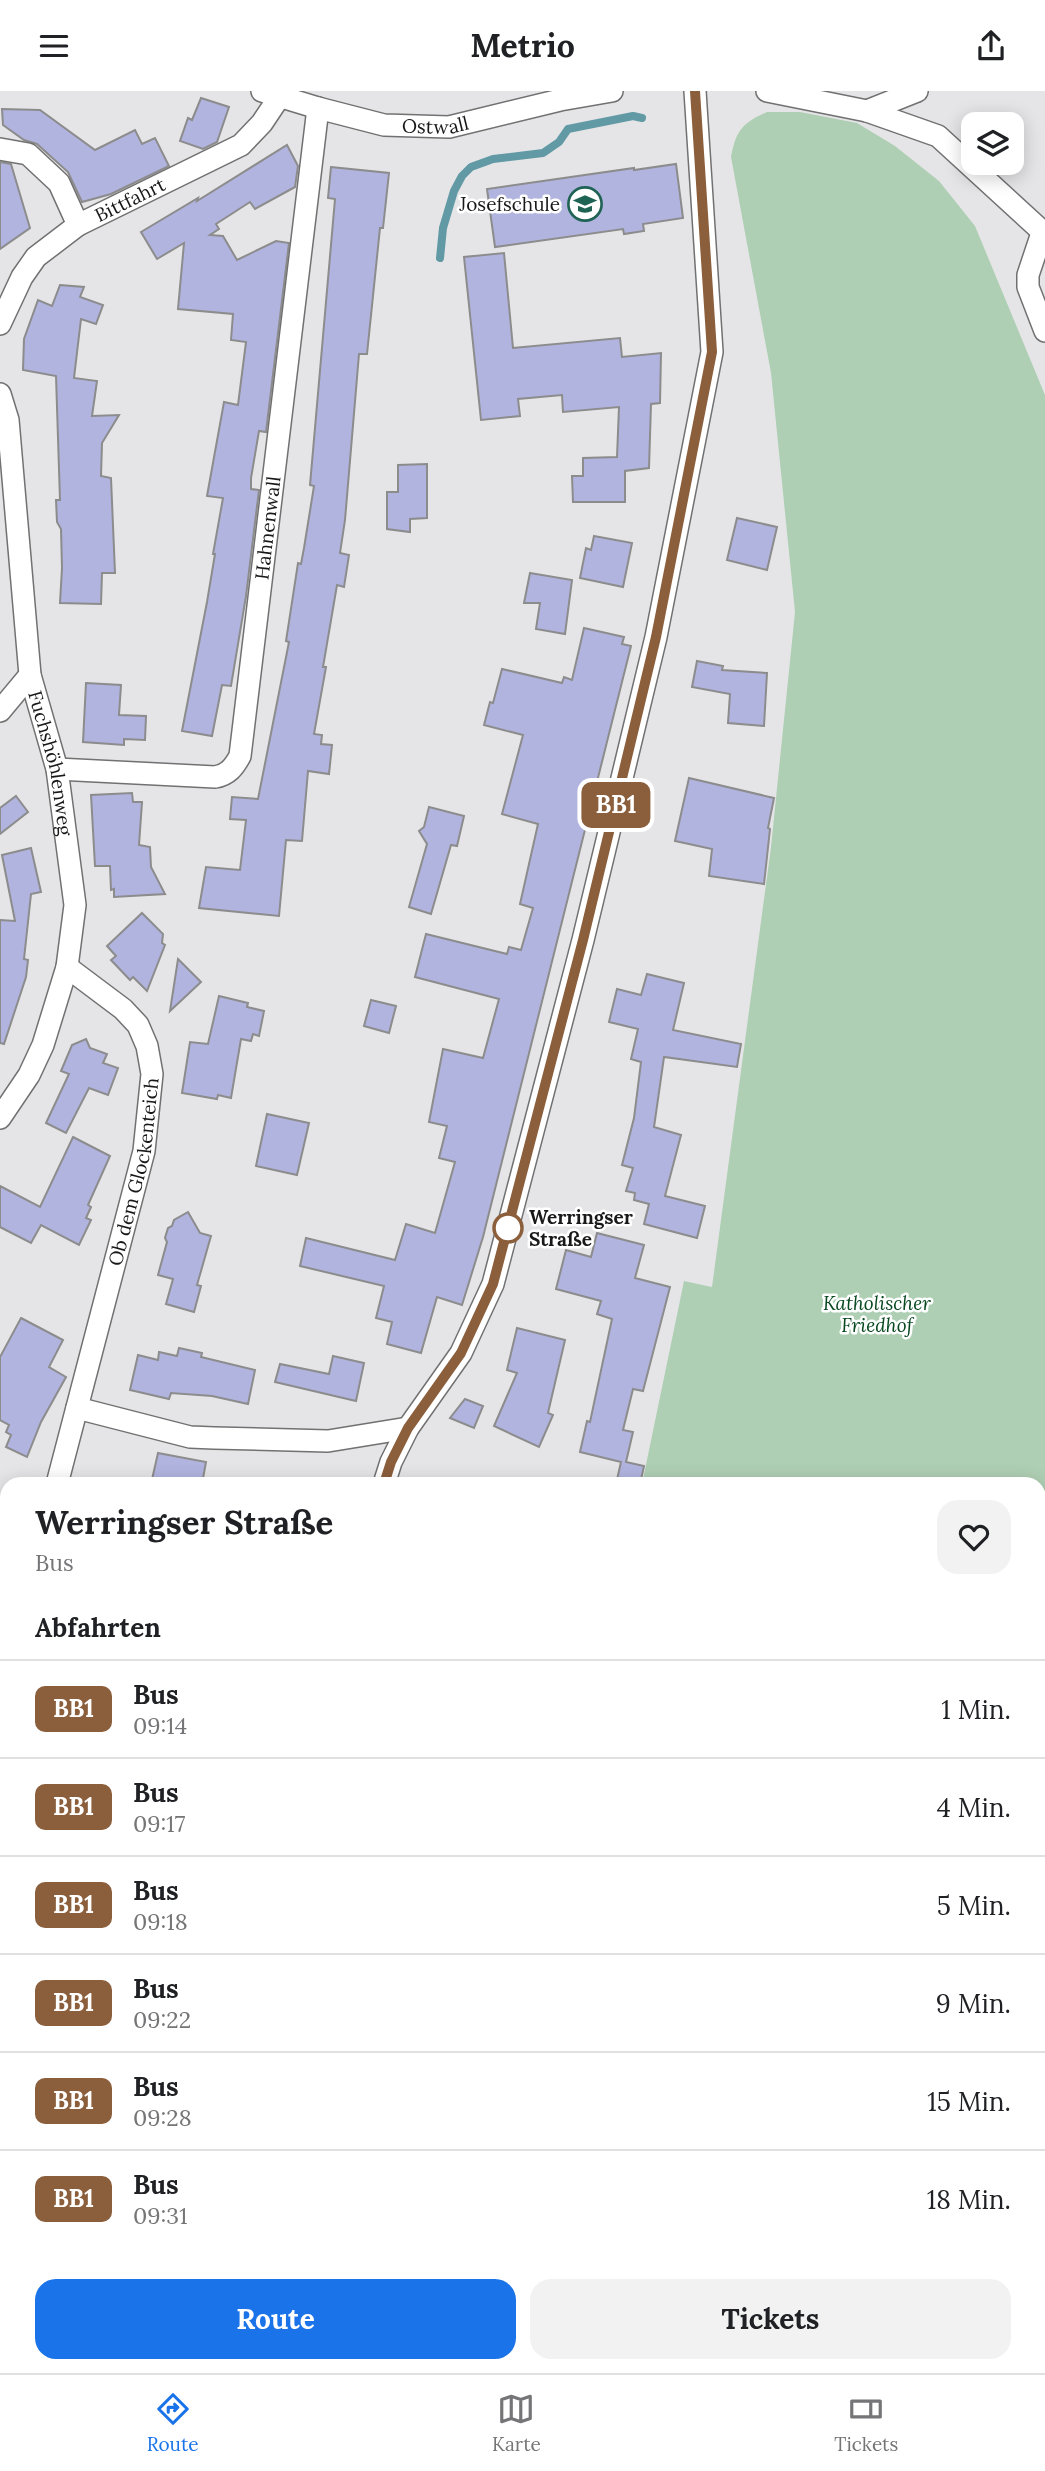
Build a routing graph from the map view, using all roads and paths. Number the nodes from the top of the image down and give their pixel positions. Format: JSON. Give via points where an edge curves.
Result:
{"nodes":[{"id":1,"x":612,"y":91,"type":"edge"},
{"id":2,"x":695,"y":91,"type":"edge"},
{"id":3,"x":767,"y":91,"type":"edge"},
{"id":4,"x":917,"y":91,"type":"edge"},
{"id":5,"x":271,"y":94,"type":"edge"},
{"id":6,"x":566,"y":95,"type":"edge"},
{"id":7,"x":318,"y":108,"type":"junction"},
{"id":8,"x":867,"y":111,"type":"junction"},
{"id":9,"x":0,"y":149,"type":"edge"},
{"id":10,"x":78,"y":225,"type":"junction"},
{"id":11,"x":1044,"y":234,"type":"edge"},
{"id":12,"x":0,"y":324,"type":"edge"},
{"id":13,"x":1045,"y":331,"type":"edge"},
{"id":14,"x":0,"y":394,"type":"edge"},
{"id":15,"x":30,"y":675,"type":"junction"},
{"id":16,"x":0,"y":711,"type":"edge"},
{"id":17,"x":57,"y":769,"type":"junction"},
{"id":18,"x":67,"y":967,"type":"junction"},
{"id":19,"x":0,"y":1118,"type":"edge"},
{"id":20,"x":77,"y":1408,"type":"junction"},
{"id":21,"x":408,"y":1428,"type":"junction"},
{"id":22,"x":59,"y":1477,"type":"edge"},
{"id":23,"x":386,"y":1477,"type":"edge"}],
"edges":[{"from":1,"to":6,"type":"street","name":"Ostwall"},
{"from":2,"to":21,"type":"street","via":[[712,352],[656,637],[493,1284],[461,1353]]},
{"from":3,"to":8,"type":"street"},
{"from":4,"to":8,"type":"street"},
{"from":5,"to":7,"type":"street","name":"Ostwall"},
{"from":5,"to":10,"type":"street","name":"Bittfahrt","via":[[262,123],[241,145]]},
{"from":6,"to":7,"type":"street","name":"Ostwall","via":[[449,127],[384,125]]},
{"from":7,"to":17,"type":"street","name":"Hahnenwall","via":[[240,756],[223,776],[215,777]]},
{"from":8,"to":11,"type":"street","via":[[938,136]]},
{"from":9,"to":10,"type":"street","via":[[28,154],[59,183]]},
{"from":10,"to":12,"type":"street","name":"Bittfahrt","via":[[36,257]]},
{"from":11,"to":13,"type":"street","via":[[1028,275],[1028,288]]},
{"from":14,"to":15,"type":"street","name":"Fuchshöhlenweg","via":[[8,420]]},
{"from":15,"to":16,"type":"street"},
{"from":15,"to":17,"type":"street","name":"Fuchshöhlenweg"},
{"from":17,"to":18,"type":"street","name":"Fuchshöhlenweg","via":[[75,905]]},
{"from":18,"to":19,"type":"street","name":"Fuchshöhlenweg","via":[[43,1045]]},
{"from":18,"to":20,"type":"street","name":"Ob dem Glockenteich","via":[[138,1025],[152,1074],[144,1151]]},
{"from":20,"to":21,"type":"street","via":[[214,1439],[328,1441]]},
{"from":20,"to":22,"type":"street","name":"Ob dem Glockenteich"},
{"from":21,"to":23,"type":"street"}]}
